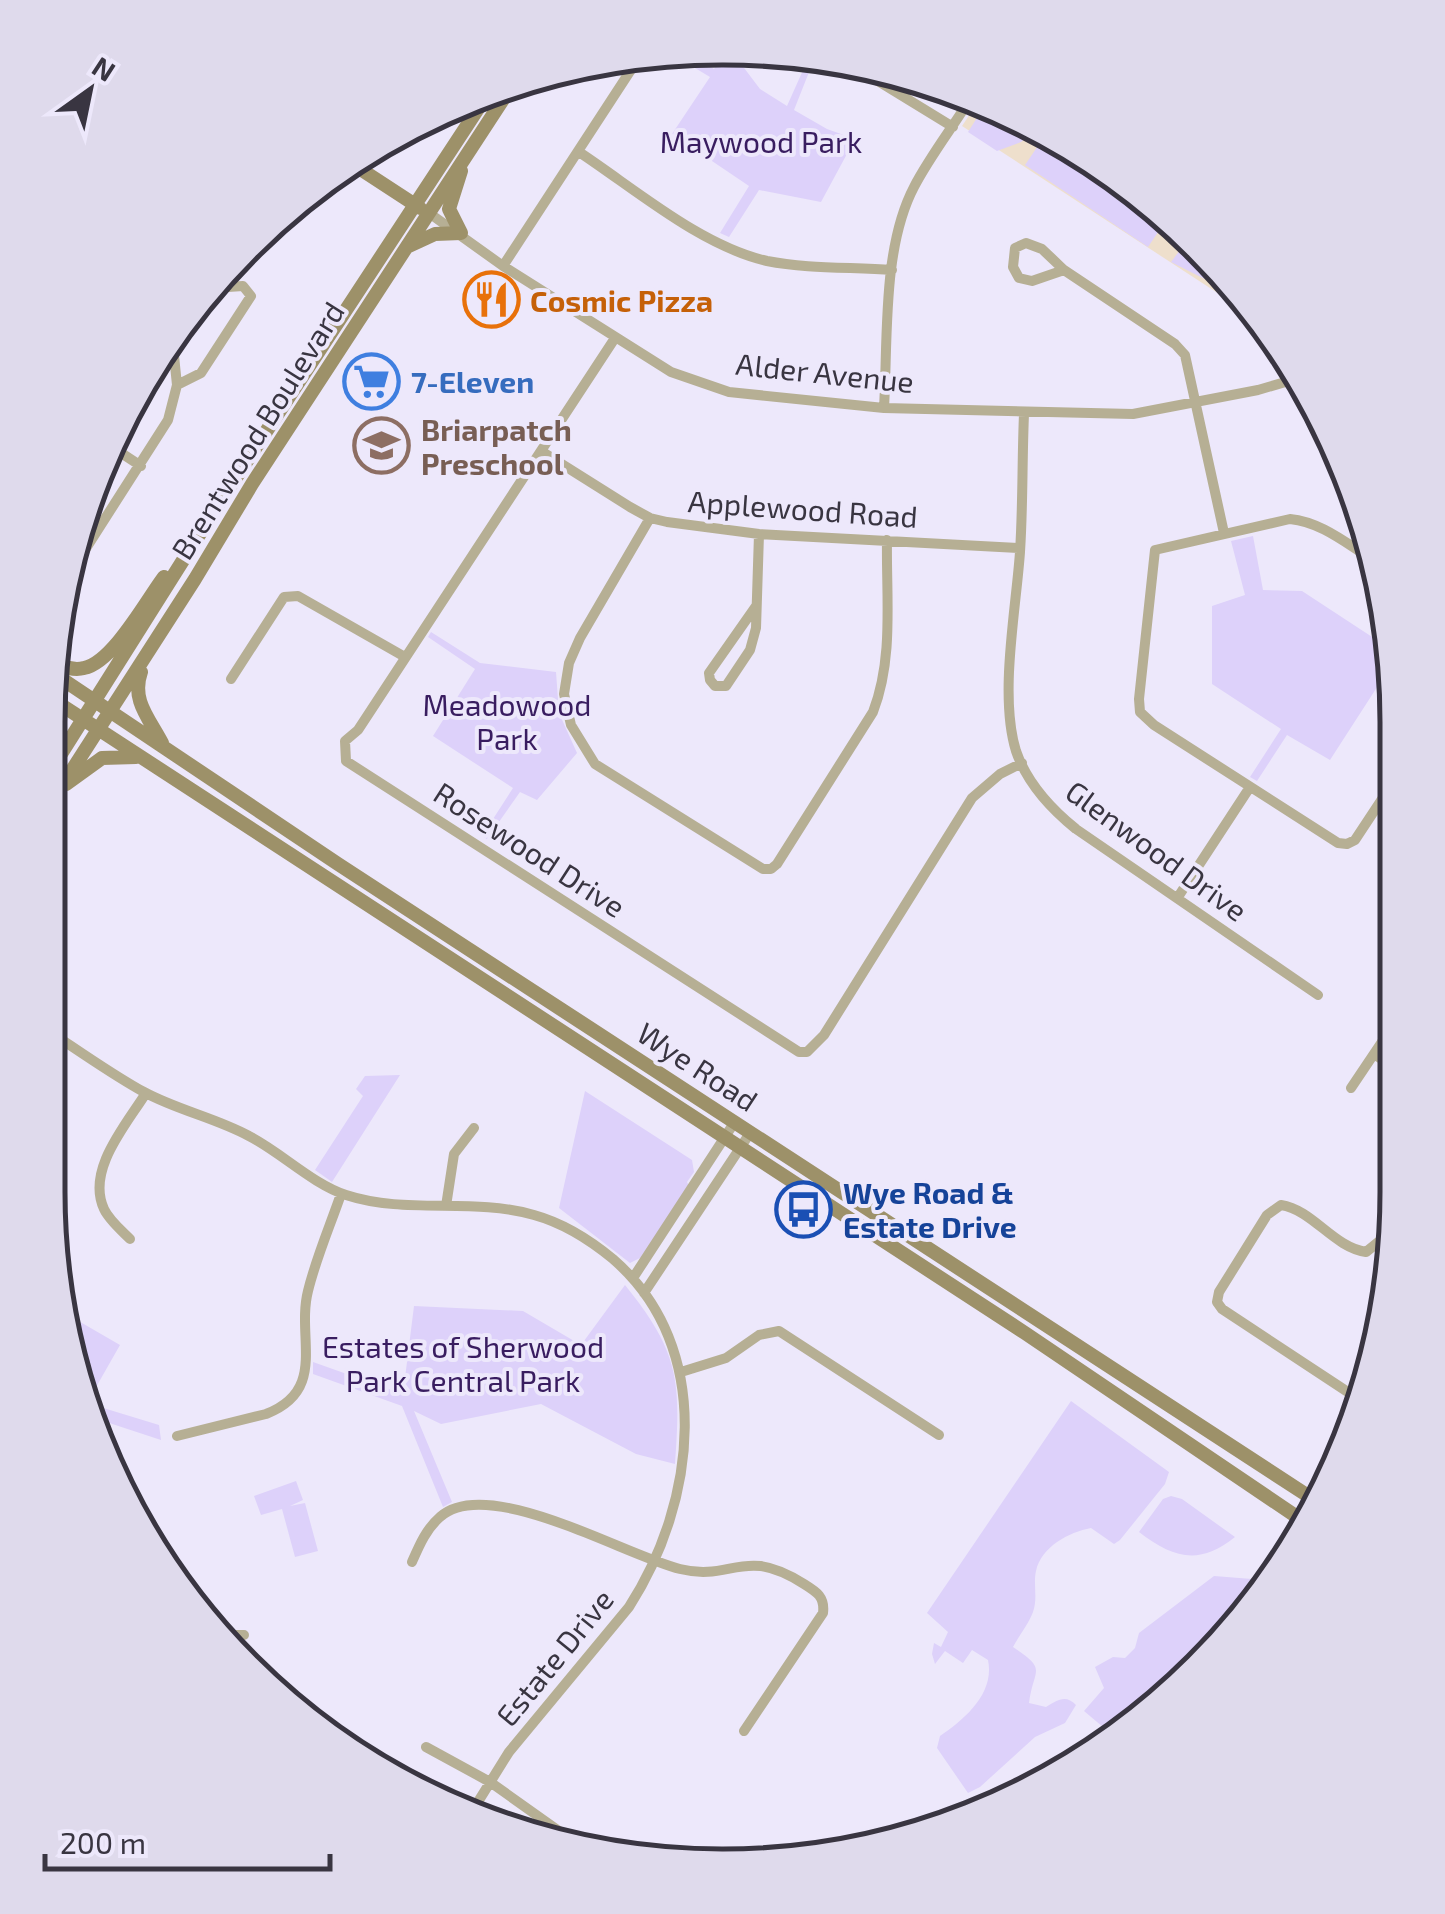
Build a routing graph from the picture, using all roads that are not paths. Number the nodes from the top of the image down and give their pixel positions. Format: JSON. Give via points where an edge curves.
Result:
{"nodes":[{"id":1,"x":630,"y":72,"type":"edge"},
{"id":2,"x":886,"y":86,"type":"edge"},
{"id":3,"x":500,"y":104,"type":"edge"},
{"id":4,"x":963,"y":111,"type":"edge"},
{"id":5,"x":473,"y":114,"type":"edge"},
{"id":6,"x":954,"y":126,"type":"junction"},
{"id":7,"x":578,"y":152,"type":"junction"},
{"id":8,"x":447,"y":153,"type":"junction"},
{"id":9,"x":464,"y":160,"type":"junction"},
{"id":10,"x":364,"y":172,"type":"edge"},
{"id":11,"x":385,"y":186,"type":"junction"},
{"id":12,"x":414,"y":204,"type":"junction"},
{"id":13,"x":429,"y":213,"type":"junction"},
{"id":14,"x":394,"y":234,"type":"junction"},
{"id":15,"x":462,"y":234,"type":"junction"},
{"id":16,"x":407,"y":247,"type":"junction"},
{"id":17,"x":503,"y":266,"type":"junction"},
{"id":18,"x":892,"y":270,"type":"junction"},
{"id":19,"x":1064,"y":270,"type":"junction"},
{"id":20,"x":230,"y":287,"type":"edge"},
{"id":21,"x":615,"y":338,"type":"junction"},
{"id":22,"x":174,"y":360,"type":"edge"},
{"id":23,"x":1285,"y":382,"type":"edge"},
{"id":24,"x":176,"y":385,"type":"junction"},
{"id":25,"x":1198,"y":401,"type":"junction"},
{"id":26,"x":884,"y":408,"type":"junction"},
{"id":27,"x":1024,"y":414,"type":"junction"},
{"id":28,"x":541,"y":451,"type":"junction"},
{"id":29,"x":123,"y":454,"type":"edge"},
{"id":30,"x":141,"y":466,"type":"junction"},
{"id":31,"x":216,"y":508,"type":"junction"},
{"id":32,"x":650,"y":518,"type":"junction"},
{"id":33,"x":1224,"y":533,"type":"junction"},
{"id":34,"x":760,"y":534,"type":"junction"},
{"id":35,"x":887,"y":540,"type":"junction"},
{"id":36,"x":89,"y":547,"type":"edge"},
{"id":37,"x":1020,"y":548,"type":"junction"},
{"id":38,"x":1358,"y":552,"type":"edge"},
{"id":39,"x":756,"y":606,"type":"junction"},
{"id":40,"x":149,"y":652,"type":"junction"},
{"id":41,"x":406,"y":658,"type":"junction"},
{"id":42,"x":67,"y":668,"type":"edge"},
{"id":43,"x":231,"y":679,"type":"dead end"},
{"id":44,"x":66,"y":682,"type":"edge"},
{"id":45,"x":94,"y":700,"type":"junction"},
{"id":46,"x":65,"y":708,"type":"edge"},
{"id":47,"x":109,"y":711,"type":"junction"},
{"id":48,"x":90,"y":724,"type":"junction"},
{"id":49,"x":164,"y":748,"type":"junction"},
{"id":50,"x":65,"y":753,"type":"edge"},
{"id":51,"x":1022,"y":763,"type":"junction"},
{"id":52,"x":154,"y":766,"type":"junction"},
{"id":53,"x":65,"y":770,"type":"edge"},
{"id":54,"x":65,"y":782,"type":"edge"},
{"id":55,"x":1250,"y":787,"type":"junction"},
{"id":56,"x":1380,"y":803,"type":"edge"},
{"id":57,"x":1178,"y":897,"type":"junction"},
{"id":58,"x":1318,"y":995,"type":"dead end"},
{"id":59,"x":65,"y":1042,"type":"edge"},
{"id":60,"x":1380,"y":1045,"type":"edge"},
{"id":61,"x":1374,"y":1054,"type":"junction"},
{"id":62,"x":1380,"y":1058,"type":"edge"},
{"id":63,"x":1351,"y":1088,"type":"dead end"},
{"id":64,"x":146,"y":1093,"type":"junction"},
{"id":65,"x":734,"y":1123,"type":"junction"},
{"id":66,"x":474,"y":1128,"type":"dead end"},
{"id":67,"x":750,"y":1133,"type":"junction"},
{"id":68,"x":725,"y":1138,"type":"junction"},
{"id":69,"x":740,"y":1148,"type":"junction"},
{"id":70,"x":341,"y":1194,"type":"junction"},
{"id":71,"x":446,"y":1206,"type":"junction"},
{"id":72,"x":130,"y":1240,"type":"dead end"},
{"id":73,"x":1378,"y":1242,"type":"edge"},
{"id":74,"x":633,"y":1278,"type":"junction"},
{"id":75,"x":644,"y":1293,"type":"junction"},
{"id":76,"x":681,"y":1372,"type":"junction"},
{"id":77,"x":1348,"y":1392,"type":"edge"},
{"id":78,"x":939,"y":1435,"type":"dead end"},
{"id":79,"x":176,"y":1436,"type":"dead end"},
{"id":80,"x":1305,"y":1495,"type":"edge"},
{"id":81,"x":1295,"y":1515,"type":"edge"},
{"id":82,"x":653,"y":1561,"type":"junction"},
{"id":83,"x":412,"y":1562,"type":"dead end"},
{"id":84,"x":238,"y":1635,"type":"edge"},
{"id":85,"x":244,"y":1635,"type":"dead end"},
{"id":86,"x":744,"y":1731,"type":"dead end"},
{"id":87,"x":426,"y":1748,"type":"dead end"},
{"id":88,"x":490,"y":1782,"type":"junction"},
{"id":89,"x":478,"y":1802,"type":"edge"},
{"id":90,"x":554,"y":1827,"type":"edge"}],
"edges":[{"from":1,"to":7,"type":"street"},
{"from":2,"to":6,"type":"street"},
{"from":3,"to":9,"type":"main road","name":"Brentwood Boulevard"},
{"from":4,"to":6,"type":"street"},
{"from":5,"to":8,"type":"main road","name":"Brentwood Boulevard"},
{"from":6,"to":18,"type":"street","via":[[914,187]]},
{"from":7,"to":17,"type":"street"},
{"from":7,"to":18,"type":"street","via":[[738,251],[769,261]]},
{"from":8,"to":11,"type":"main road","via":[[418,185]]},
{"from":8,"to":12,"type":"main road","name":"Brentwood Boulevard"},
{"from":9,"to":13,"type":"main road","name":"Brentwood Boulevard"},
{"from":9,"to":15,"type":"main road","via":[[449,209]]},
{"from":10,"to":11,"type":"main road","name":"Alder Avenue"},
{"from":11,"to":12,"type":"main road","name":"Alder Avenue"},
{"from":11,"to":14,"type":"main road","via":[[396,205]]},
{"from":12,"to":13,"type":"main road","name":"Alder Avenue"},
{"from":12,"to":14,"type":"main road","name":"Brentwood Boulevard"},
{"from":13,"to":15,"type":"street","name":"Alder Avenue"},
{"from":13,"to":16,"type":"main road","name":"Brentwood Boulevard"},
{"from":14,"to":31,"type":"main road","name":"Brentwood Boulevard"},
{"from":15,"to":16,"type":"main road","via":[[435,234]]},
{"from":15,"to":17,"type":"street","name":"Alder Avenue"},
{"from":16,"to":40,"type":"main road","name":"Brentwood Boulevard"},
{"from":17,"to":21,"type":"street","name":"Alder Avenue"},
{"from":18,"to":26,"type":"street"},
{"from":19,"to":19,"type":"street","via":[[1042,249],[1026,243],[1015,248],[1019,278],[1032,281]]},
{"from":19,"to":25,"type":"street","via":[[1181,348]]},
{"from":20,"to":24,"type":"street","via":[[243,286],[250,296],[202,373]]},
{"from":21,"to":26,"type":"street","name":"Alder Avenue","via":[[671,372],[730,392]]},
{"from":21,"to":28,"type":"street","name":"Rosewood Drive"},
{"from":22,"to":24,"type":"street"},
{"from":23,"to":25,"type":"street","name":"Alder Avenue"},
{"from":24,"to":30,"type":"street","via":[[168,420]]},
{"from":25,"to":27,"type":"street","name":"Alder Avenue","via":[[1134,414]]},
{"from":25,"to":33,"type":"street"},
{"from":26,"to":27,"type":"street","name":"Alder Avenue"},
{"from":27,"to":37,"type":"street","name":"Glenwood Drive"},
{"from":28,"to":32,"type":"street","name":"Applewood Road"},
{"from":28,"to":41,"type":"street","name":"Rosewood Drive"},
{"from":29,"to":30,"type":"street"},
{"from":30,"to":36,"type":"street"},
{"from":31,"to":42,"type":"main road","via":[[119,640],[98,662]]},
{"from":31,"to":45,"type":"main road","name":"Brentwood Boulevard"},
{"from":32,"to":34,"type":"street","name":"Applewood Road"},
{"from":32,"to":35,"type":"street","via":[[569,663],[564,694],[571,725],[595,764],[763,869],[777,864],[880,696]]},
{"from":33,"to":38,"type":"street","via":[[1306,520]]},
{"from":33,"to":55,"type":"street","via":[[1156,550],[1140,712]]},
{"from":34,"to":35,"type":"street","name":"Applewood Road"},
{"from":34,"to":39,"type":"street"},
{"from":35,"to":37,"type":"street","name":"Applewood Road"},
{"from":37,"to":51,"type":"street","name":"Glenwood Drive","via":[[1008,710]]},
{"from":39,"to":39,"type":"street","via":[[710,673],[715,686],[726,686],[750,650]]},
{"from":40,"to":47,"type":"main road","name":"Brentwood Boulevard"},
{"from":40,"to":49,"type":"main road","via":[[136,694]]},
{"from":41,"to":43,"type":"street","via":[[298,596],[284,597]]},
{"from":41,"to":51,"type":"street","name":"Rosewood Drive","via":[[346,741],[346,761],[798,1052],[815,1048],[824,1035],[972,798]]},
{"from":44,"to":45,"type":"main road","name":"Wye Road"},
{"from":45,"to":47,"type":"main road","name":"Wye Road"},
{"from":45,"to":48,"type":"main road","name":"Brentwood Boulevard"},
{"from":46,"to":48,"type":"main road","name":"Wye Road"},
{"from":47,"to":48,"type":"main road","name":"Brentwood Boulevard"},
{"from":47,"to":49,"type":"main road","name":"Wye Road"},
{"from":48,"to":50,"type":"main road","name":"Brentwood Boulevard"},
{"from":48,"to":52,"type":"main road","name":"Wye Road"},
{"from":48,"to":53,"type":"main road","name":"Brentwood Boulevard"},
{"from":49,"to":65,"type":"main road","name":"Wye Road"},
{"from":51,"to":57,"type":"street","name":"Glenwood Drive","via":[[1059,816]]},
{"from":52,"to":54,"type":"main road","via":[[136,756],[111,756]]},
{"from":52,"to":68,"type":"main road","name":"Wye Road"},
{"from":55,"to":56,"type":"street","via":[[1338,843],[1356,840]]},
{"from":55,"to":57,"type":"street"},
{"from":57,"to":58,"type":"street","name":"Glenwood Drive"},
{"from":59,"to":64,"type":"street","name":"Estate Drive"},
{"from":60,"to":61,"type":"street"},
{"from":61,"to":62,"type":"street"},
{"from":61,"to":63,"type":"street"},
{"from":64,"to":70,"type":"street","name":"Estate Drive","via":[[249,1136]]},
{"from":64,"to":72,"type":"street","via":[[112,1146],[98,1188],[104,1212]]},
{"from":65,"to":67,"type":"main road","name":"Wye Road"},
{"from":65,"to":68,"type":"street"},
{"from":66,"to":71,"type":"street","via":[[454,1154]]},
{"from":67,"to":69,"type":"street"},
{"from":67,"to":80,"type":"main road","name":"Wye Road"},
{"from":68,"to":69,"type":"main road","name":"Wye Road"},
{"from":68,"to":74,"type":"street"},
{"from":69,"to":75,"type":"street"},
{"from":69,"to":81,"type":"main road","name":"Wye Road"},
{"from":70,"to":71,"type":"street","name":"Estate Drive"},
{"from":70,"to":79,"type":"street","via":[[307,1296],[304,1381],[279,1409]]},
{"from":71,"to":74,"type":"street","name":"Estate Drive","via":[[516,1210],[554,1222]]},
{"from":73,"to":77,"type":"street","via":[[1366,1252],[1350,1250],[1282,1204],[1267,1215],[1217,1302]]},
{"from":74,"to":75,"type":"street","name":"Estate Drive"},
{"from":75,"to":76,"type":"street","name":"Estate Drive"},
{"from":76,"to":78,"type":"street","via":[[778,1331]]},
{"from":76,"to":82,"type":"street","name":"Estate Drive","via":[[683,1455]]},
{"from":82,"to":83,"type":"street","name":"Estate Drive","via":[[544,1517],[481,1506],[439,1517]]},
{"from":82,"to":86,"type":"street","name":"Estate Drive","via":[[695,1571],[771,1566],[821,1597],[823,1613]]},
{"from":82,"to":88,"type":"street","name":"Estate Drive","via":[[630,1607]]},
{"from":84,"to":85,"type":"street"},
{"from":87,"to":88,"type":"street"},
{"from":88,"to":89,"type":"street","name":"Estate Drive"},
{"from":88,"to":90,"type":"street"}]}
